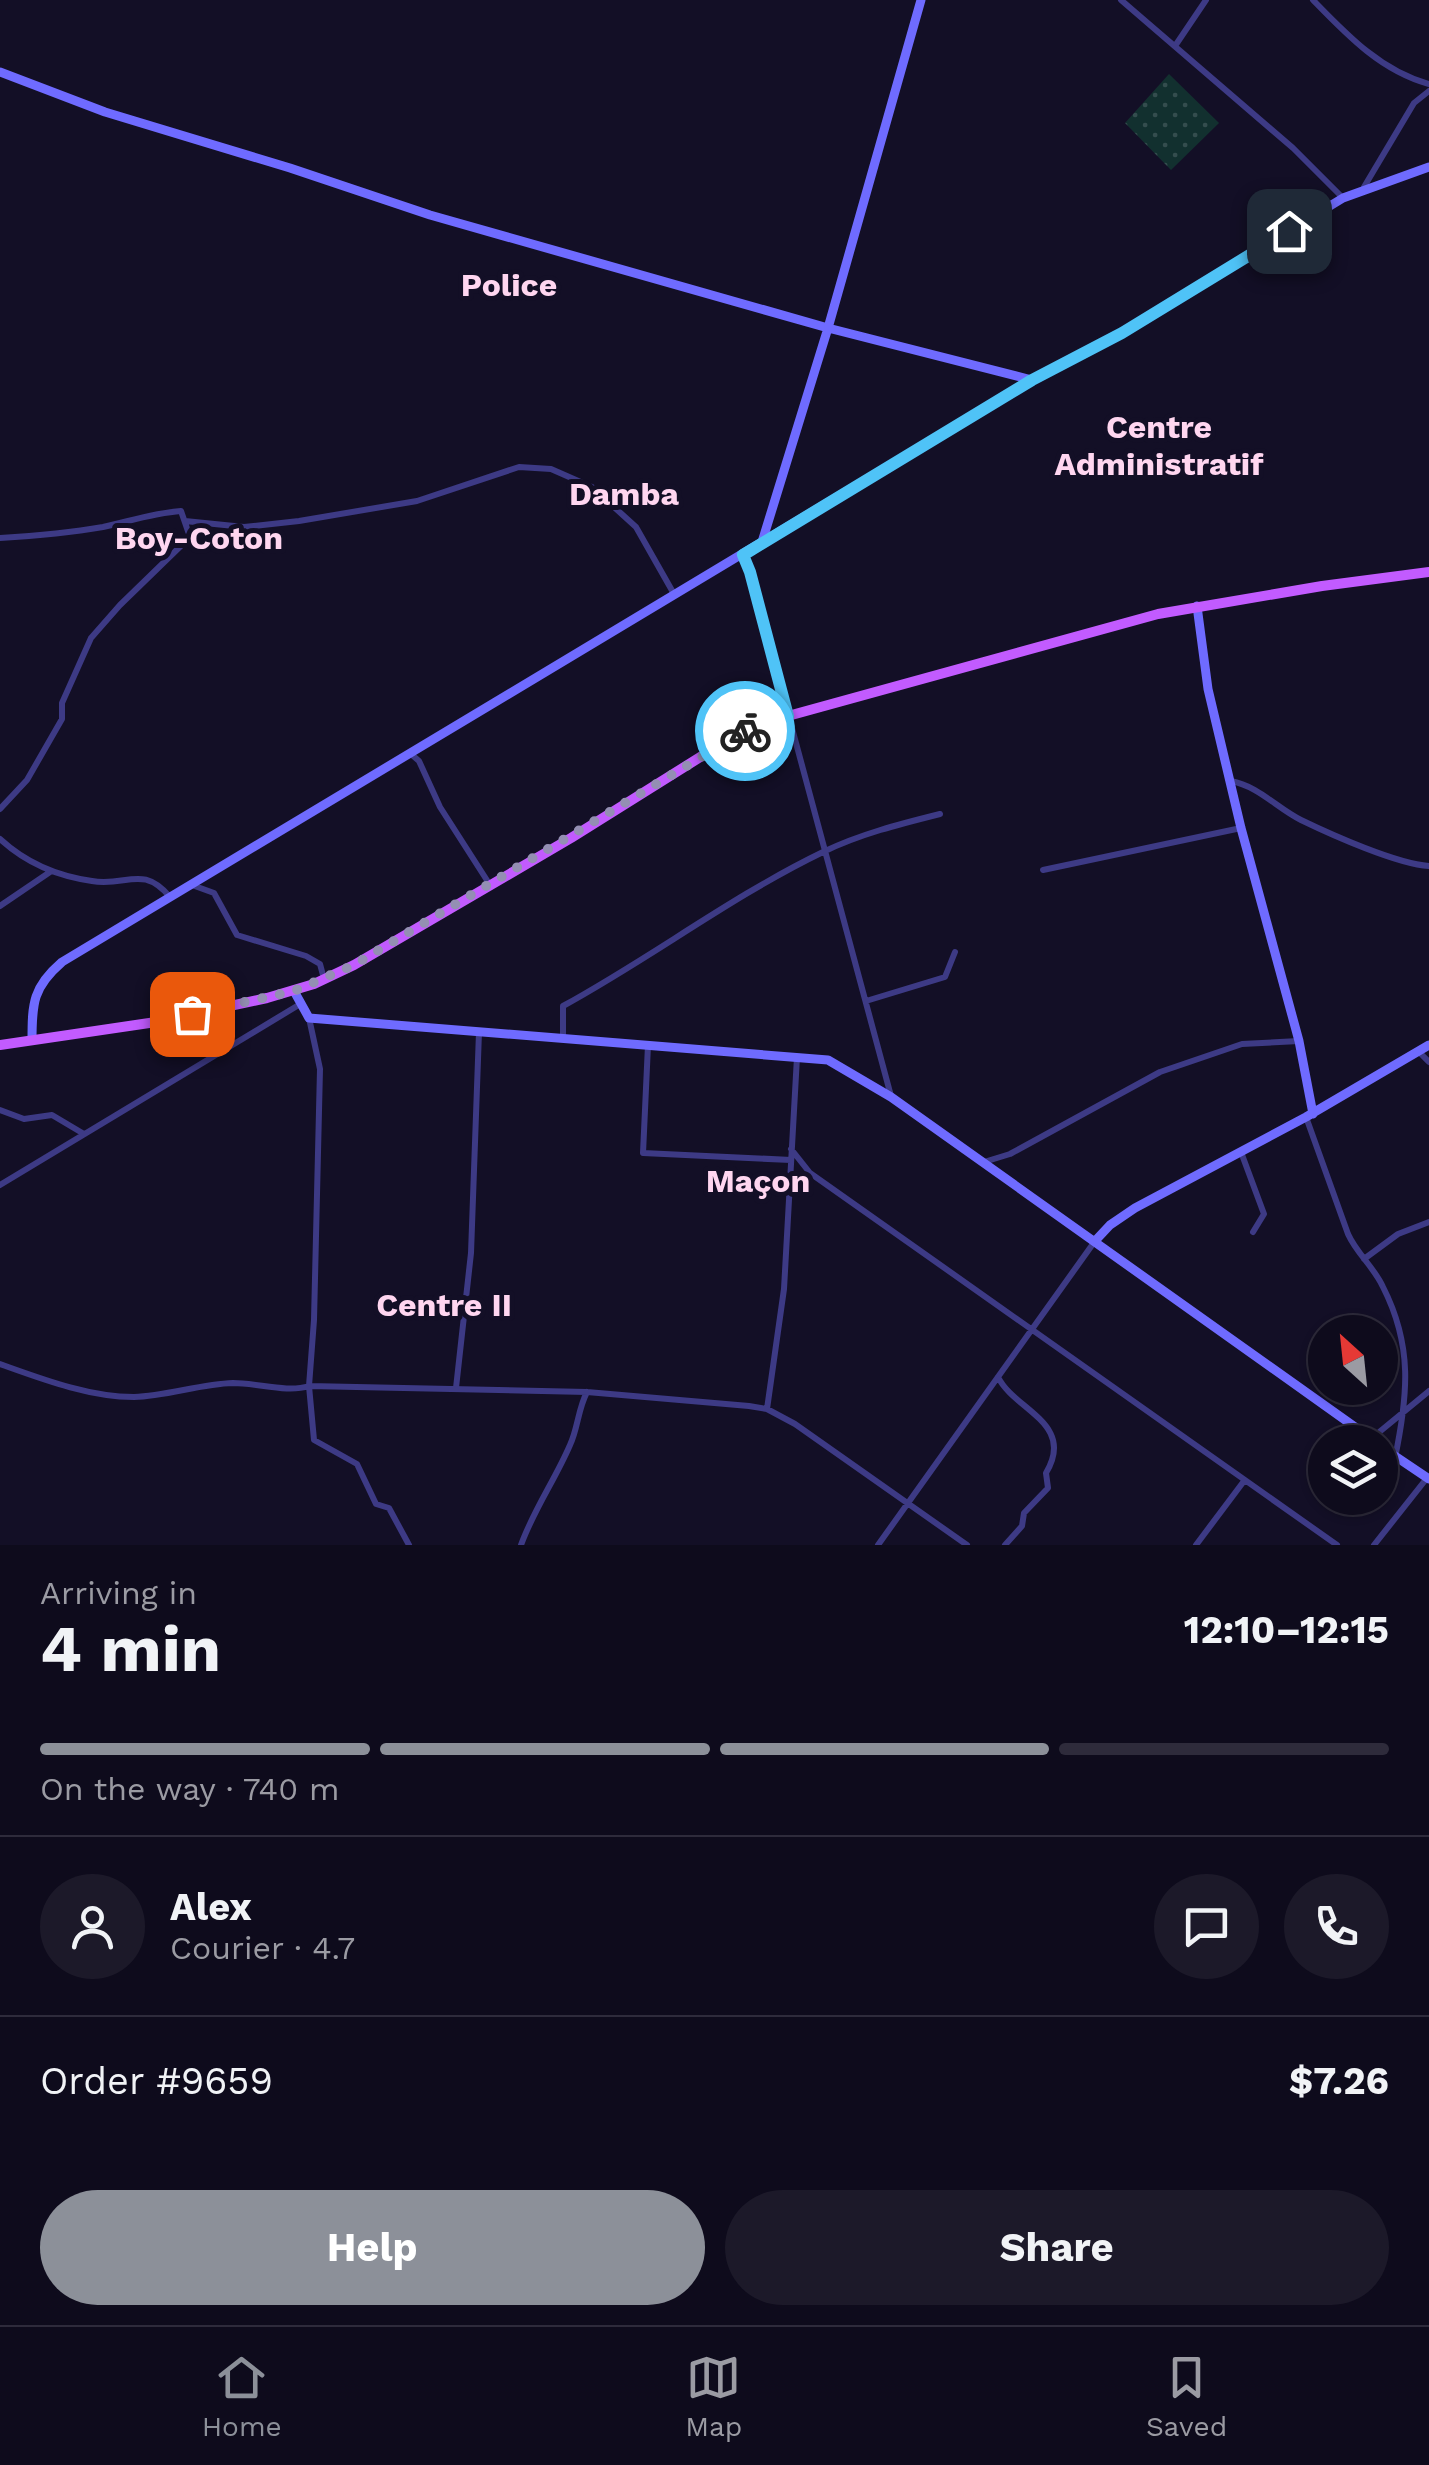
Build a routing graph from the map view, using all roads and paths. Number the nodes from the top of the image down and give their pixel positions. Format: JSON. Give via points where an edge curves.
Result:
{"nodes":[{"id":1,"x":921,"y":0,"type":"edge"},
{"id":2,"x":1121,"y":0,"type":"edge"},
{"id":3,"x":1206,"y":0,"type":"edge"},
{"id":4,"x":1313,"y":0,"type":"edge"},
{"id":5,"x":1175,"y":46,"type":"junction"},
{"id":6,"x":0,"y":72,"type":"edge"},
{"id":7,"x":1429,"y":88,"type":"edge"},
{"id":8,"x":1429,"y":168,"type":"edge"},
{"id":9,"x":1354,"y":193,"type":"junction"},
{"id":10,"x":1343,"y":198,"type":"junction"},
{"id":11,"x":828,"y":328,"type":"junction"},
{"id":12,"x":1032,"y":380,"type":"junction"},
{"id":13,"x":185,"y":521,"type":"junction"},
{"id":14,"x":0,"y":538,"type":"edge"},
{"id":15,"x":762,"y":542,"type":"junction"},
{"id":16,"x":743,"y":555,"type":"junction"},
{"id":17,"x":1429,"y":572,"type":"edge"},
{"id":18,"x":674,"y":594,"type":"junction"},
{"id":19,"x":1197,"y":606,"type":"junction"},
{"id":20,"x":788,"y":716,"type":"junction"},
{"id":21,"x":411,"y":754,"type":"junction"},
{"id":22,"x":1231,"y":782,"type":"junction"},
{"id":23,"x":0,"y":810,"type":"edge"},
{"id":24,"x":940,"y":814,"type":"dead end"},
{"id":25,"x":1241,"y":828,"type":"junction"},
{"id":26,"x":0,"y":839,"type":"edge"},
{"id":27,"x":825,"y":850,"type":"junction"},
{"id":28,"x":1429,"y":866,"type":"edge"},
{"id":29,"x":1043,"y":870,"type":"dead end"},
{"id":30,"x":50,"y":872,"type":"junction"},
{"id":31,"x":191,"y":884,"type":"junction"},
{"id":32,"x":490,"y":885,"type":"junction"},
{"id":33,"x":171,"y":898,"type":"junction"},
{"id":34,"x":0,"y":906,"type":"edge"},
{"id":35,"x":955,"y":952,"type":"dead end"},
{"id":36,"x":324,"y":980,"type":"junction"},
{"id":37,"x":294,"y":991,"type":"junction"},
{"id":38,"x":866,"y":1001,"type":"junction"},
{"id":39,"x":302,"y":1003,"type":"junction"},
{"id":40,"x":309,"y":1018,"type":"junction"},
{"id":41,"x":479,"y":1032,"type":"junction"},
{"id":42,"x":32,"y":1040,"type":"junction"},
{"id":43,"x":563,"y":1040,"type":"junction"},
{"id":44,"x":1298,"y":1040,"type":"junction"},
{"id":45,"x":0,"y":1045,"type":"edge"},
{"id":46,"x":648,"y":1045,"type":"junction"},
{"id":47,"x":1429,"y":1045,"type":"edge"},
{"id":48,"x":1418,"y":1051,"type":"junction"},
{"id":49,"x":797,"y":1056,"type":"junction"},
{"id":50,"x":1429,"y":1062,"type":"edge"},
{"id":51,"x":891,"y":1097,"type":"junction"},
{"id":52,"x":0,"y":1110,"type":"edge"},
{"id":53,"x":1309,"y":1115,"type":"junction"},
{"id":54,"x":84,"y":1134,"type":"junction"},
{"id":55,"x":791,"y":1148,"type":"junction"},
{"id":56,"x":1240,"y":1150,"type":"junction"},
{"id":57,"x":791,"y":1160,"type":"junction"},
{"id":58,"x":984,"y":1162,"type":"junction"},
{"id":59,"x":0,"y":1185,"type":"edge"},
{"id":60,"x":1429,"y":1222,"type":"edge"},
{"id":61,"x":1252,"y":1232,"type":"dead end"},
{"id":62,"x":1095,"y":1241,"type":"junction"},
{"id":63,"x":1364,"y":1259,"type":"junction"},
{"id":64,"x":1031,"y":1330,"type":"junction"},
{"id":65,"x":0,"y":1364,"type":"edge"},
{"id":66,"x":998,"y":1377,"type":"junction"},
{"id":67,"x":309,"y":1386,"type":"junction"},
{"id":68,"x":456,"y":1388,"type":"junction"},
{"id":69,"x":587,"y":1392,"type":"junction"},
{"id":70,"x":1429,"y":1392,"type":"edge"},
{"id":71,"x":767,"y":1409,"type":"junction"},
{"id":72,"x":1403,"y":1412,"type":"junction"},
{"id":73,"x":1352,"y":1425,"type":"edge"},
{"id":74,"x":1391,"y":1425,"type":"edge"},
{"id":75,"x":1398,"y":1441,"type":"edge"},
{"id":76,"x":1398,"y":1461,"type":"edge"},
{"id":77,"x":1428,"y":1478,"type":"edge"},
{"id":78,"x":1244,"y":1480,"type":"junction"},
{"id":79,"x":908,"y":1504,"type":"junction"},
{"id":80,"x":409,"y":1545,"type":"edge"},
{"id":81,"x":521,"y":1545,"type":"edge"},
{"id":82,"x":878,"y":1545,"type":"edge"},
{"id":83,"x":967,"y":1545,"type":"edge"},
{"id":84,"x":1005,"y":1545,"type":"edge"},
{"id":85,"x":1196,"y":1545,"type":"edge"},
{"id":86,"x":1337,"y":1545,"type":"edge"},
{"id":87,"x":1374,"y":1545,"type":"edge"}],
"edges":[{"from":1,"to":11,"type":"street"},
{"from":2,"to":5,"type":"street"},
{"from":3,"to":5,"type":"street"},
{"from":4,"to":7,"type":"street","via":[[1356,44]]},
{"from":5,"to":10,"type":"street"},
{"from":6,"to":11,"type":"street","via":[[430,215]]},
{"from":7,"to":9,"type":"street","via":[[1367,185]]},
{"from":8,"to":9,"type":"street"},
{"from":9,"to":10,"type":"street"},
{"from":10,"to":12,"type":"street"},
{"from":11,"to":12,"type":"street"},
{"from":11,"to":15,"type":"street"},
{"from":12,"to":15,"type":"street"},
{"from":13,"to":14,"type":"street","via":[[181,511]]},
{"from":13,"to":18,"type":"street","via":[[299,521],[417,501],[519,467],[550,468],[592,487],[636,527]]},
{"from":13,"to":23,"type":"street","via":[[190,537],[91,638],[62,703],[62,719],[28,780]]},
{"from":15,"to":16,"type":"street"},
{"from":16,"to":18,"type":"street"},
{"from":16,"to":20,"type":"street"},
{"from":17,"to":19,"type":"main road"},
{"from":18,"to":21,"type":"street"},
{"from":19,"to":20,"type":"main road"},
{"from":19,"to":22,"type":"street"},
{"from":20,"to":27,"type":"street"},
{"from":20,"to":32,"type":"main road","via":[[737,734]]},
{"from":21,"to":31,"type":"street"},
{"from":21,"to":32,"type":"street"},
{"from":22,"to":25,"type":"street"},
{"from":22,"to":28,"type":"street","via":[[1300,819],[1408,864]]},
{"from":24,"to":27,"type":"street"},
{"from":25,"to":29,"type":"street"},
{"from":25,"to":44,"type":"street"},
{"from":26,"to":30,"type":"street"},
{"from":27,"to":38,"type":"street"},
{"from":27,"to":43,"type":"street","via":[[563,1006]]},
{"from":30,"to":33,"type":"street","via":[[96,882],[144,877]]},
{"from":30,"to":34,"type":"street"},
{"from":31,"to":33,"type":"street"},
{"from":31,"to":36,"type":"street","via":[[214,893],[238,935],[306,956],[320,964]]},
{"from":32,"to":36,"type":"main road"},
{"from":33,"to":42,"type":"street","via":[[50,973],[32,1004]]},
{"from":35,"to":38,"type":"street","via":[[945,977]]},
{"from":36,"to":37,"type":"main road"},
{"from":37,"to":39,"type":"street"},
{"from":37,"to":42,"type":"main road","via":[[156,1022]]},
{"from":38,"to":51,"type":"street"},
{"from":39,"to":40,"type":"street"},
{"from":39,"to":54,"type":"street"},
{"from":40,"to":41,"type":"street"},
{"from":40,"to":67,"type":"street","via":[[320,1068]]},
{"from":41,"to":43,"type":"street"},
{"from":41,"to":68,"type":"street","via":[[471,1253]]},
{"from":42,"to":45,"type":"main road"},
{"from":43,"to":46,"type":"street"},
{"from":44,"to":53,"type":"street"},
{"from":44,"to":58,"type":"street","via":[[1242,1044],[1160,1072]]},
{"from":46,"to":49,"type":"street"},
{"from":46,"to":57,"type":"street","via":[[643,1153]]},
{"from":47,"to":48,"type":"street"},
{"from":48,"to":50,"type":"street"},
{"from":48,"to":53,"type":"street"},
{"from":49,"to":51,"type":"street","via":[[828,1060]]},
{"from":49,"to":55,"type":"street"},
{"from":51,"to":58,"type":"street"},
{"from":52,"to":54,"type":"street","via":[[24,1119],[52,1115]]},
{"from":53,"to":56,"type":"street"},
{"from":53,"to":63,"type":"street","via":[[1348,1234]]},
{"from":54,"to":59,"type":"street"},
{"from":55,"to":57,"type":"street"},
{"from":55,"to":64,"type":"street","via":[[810,1173]]},
{"from":56,"to":61,"type":"street","via":[[1264,1214]]},
{"from":56,"to":62,"type":"street","via":[[1136,1208]]},
{"from":57,"to":71,"type":"street","via":[[784,1290]]},
{"from":58,"to":62,"type":"street"},
{"from":60,"to":63,"type":"street"},
{"from":62,"to":64,"type":"street"},
{"from":62,"to":73,"type":"street"},
{"from":63,"to":72,"type":"street","via":[[1384,1289],[1406,1355]]},
{"from":64,"to":66,"type":"street"},
{"from":64,"to":78,"type":"street"},
{"from":65,"to":67,"type":"street","via":[[46,1381],[136,1397],[225,1384]]},
{"from":66,"to":79,"type":"street"},
{"from":66,"to":84,"type":"street","via":[[1004,1391],[1040,1416],[1052,1439],[1048,1488]]},
{"from":67,"to":68,"type":"street"},
{"from":67,"to":80,"type":"street","via":[[314,1440],[358,1464],[376,1504],[388,1508]]},
{"from":68,"to":69,"type":"street"},
{"from":69,"to":71,"type":"street"},
{"from":69,"to":81,"type":"street","via":[[572,1442]]},
{"from":70,"to":72,"type":"street"},
{"from":71,"to":79,"type":"street"},
{"from":72,"to":74,"type":"street"},
{"from":72,"to":75,"type":"street"},
{"from":76,"to":77,"type":"street"},
{"from":77,"to":87,"type":"street"},
{"from":78,"to":85,"type":"street"},
{"from":78,"to":86,"type":"street"},
{"from":79,"to":82,"type":"street"},
{"from":79,"to":83,"type":"street"}]}
